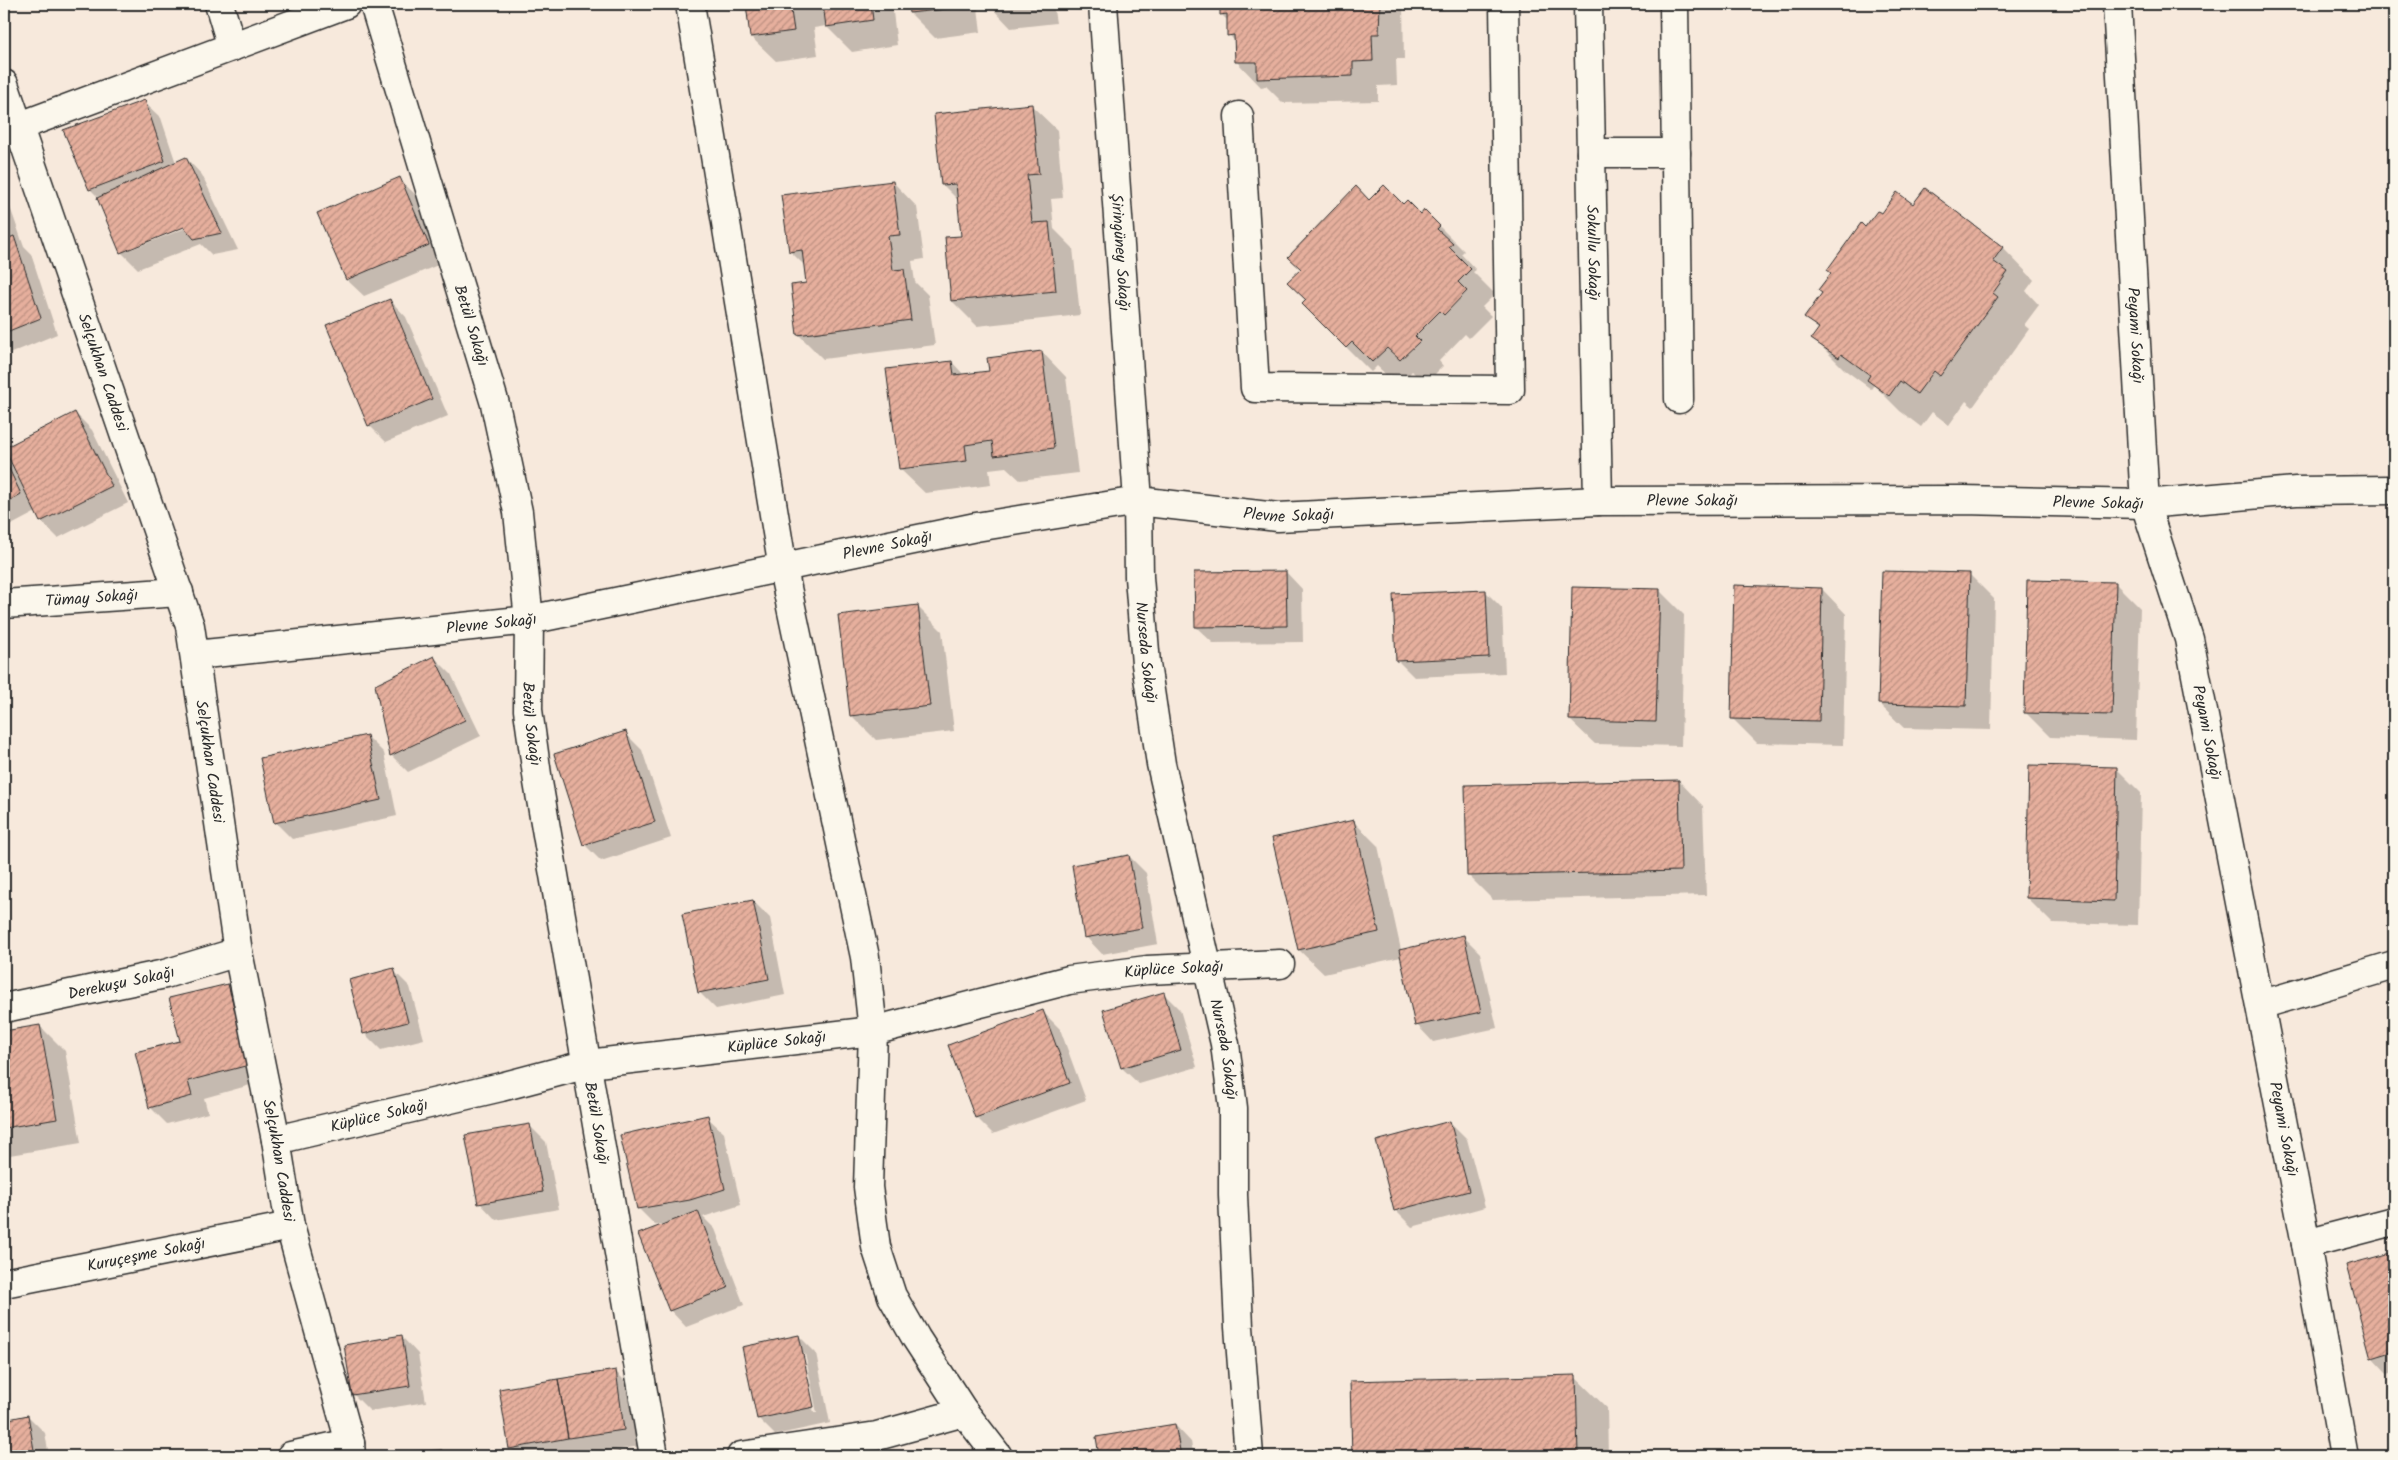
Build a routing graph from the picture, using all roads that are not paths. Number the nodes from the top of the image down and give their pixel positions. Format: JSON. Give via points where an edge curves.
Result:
{"nodes":[{"id":1,"x":219,"y":4,"type":"edge"},
{"id":2,"x":346,"y":4,"type":"edge"},
{"id":3,"x":374,"y":4,"type":"edge"},
{"id":4,"x":690,"y":4,"type":"edge"},
{"id":5,"x":1103,"y":4,"type":"edge"},
{"id":6,"x":1504,"y":4,"type":"edge"},
{"id":7,"x":1588,"y":4,"type":"edge"},
{"id":8,"x":1674,"y":4,"type":"edge"},
{"id":9,"x":2118,"y":4,"type":"edge"},
{"id":10,"x":232,"y":47,"type":"junction"},
{"id":11,"x":4,"y":84,"type":"edge"},
{"id":12,"x":1238,"y":116,"type":"dead end"},
{"id":13,"x":11,"y":130,"type":"edge"},
{"id":14,"x":1676,"y":152,"type":"junction"},
{"id":15,"x":1591,"y":153,"type":"junction"},
{"id":16,"x":1679,"y":399,"type":"dead end"},
{"id":17,"x":2394,"y":490,"type":"edge"},
{"id":18,"x":1138,"y":501,"type":"junction"},
{"id":19,"x":1598,"y":501,"type":"junction"},
{"id":20,"x":2145,"y":504,"type":"junction"},
{"id":21,"x":783,"y":568,"type":"junction"},
{"id":22,"x":179,"y":592,"type":"junction"},
{"id":23,"x":4,"y":604,"type":"edge"},
{"id":24,"x":529,"y":620,"type":"junction"},
{"id":25,"x":195,"y":655,"type":"junction"},
{"id":26,"x":238,"y":952,"type":"junction"},
{"id":27,"x":1280,"y":964,"type":"dead end"},
{"id":28,"x":2394,"y":965,"type":"edge"},
{"id":29,"x":1207,"y":967,"type":"junction"},
{"id":30,"x":2260,"y":1005,"type":"junction"},
{"id":31,"x":4,"y":1008,"type":"edge"},
{"id":32,"x":873,"y":1031,"type":"junction"},
{"id":33,"x":588,"y":1064,"type":"junction"},
{"id":34,"x":276,"y":1140,"type":"junction"},
{"id":35,"x":2394,"y":1221,"type":"edge"},
{"id":36,"x":290,"y":1226,"type":"junction"},
{"id":37,"x":2306,"y":1244,"type":"junction"},
{"id":38,"x":4,"y":1283,"type":"edge"},
{"id":39,"x":964,"y":1412,"type":"junction"},
{"id":40,"x":350,"y":1450,"type":"edge"},
{"id":41,"x":291,"y":1456,"type":"edge"},
{"id":42,"x":654,"y":1456,"type":"edge"},
{"id":43,"x":741,"y":1456,"type":"edge"},
{"id":44,"x":998,"y":1456,"type":"edge"},
{"id":45,"x":1249,"y":1456,"type":"edge"},
{"id":46,"x":2344,"y":1456,"type":"edge"}],
"edges":[{"from":1,"to":10,"type":"street"},
{"from":2,"to":10,"type":"street"},
{"from":3,"to":24,"type":"street","name":"Betül Sokağı","via":[[495,404],[518,512]]},
{"from":4,"to":21,"type":"street"},
{"from":5,"to":18,"type":"street","name":"Şiringüney Sokağı"},
{"from":6,"to":12,"type":"street","via":[[1510,390],[1255,388]]},
{"from":7,"to":15,"type":"street","name":"Sokullu Sokağı"},
{"from":8,"to":14,"type":"street"},
{"from":9,"to":20,"type":"street","name":"Peyami Sokağı"},
{"from":10,"to":13,"type":"street"},
{"from":11,"to":13,"type":"street","name":"Selçukhan Caddesi"},
{"from":13,"to":22,"type":"street","name":"Selçukhan Caddesi"},
{"from":14,"to":15,"type":"street"},
{"from":14,"to":16,"type":"street"},
{"from":15,"to":19,"type":"street","name":"Sokullu Sokağı"},
{"from":17,"to":20,"type":"street","name":"Plevne Sokağı","via":[[2296,491]]},
{"from":18,"to":19,"type":"street","name":"Plevne Sokağı","via":[[1278,517]]},
{"from":18,"to":21,"type":"street","name":"Plevne Sokağı","via":[[976,527]]},
{"from":18,"to":29,"type":"street","name":"Nurseda Sokağı","via":[[1146,664],[1161,764]]},
{"from":19,"to":20,"type":"street","name":"Plevne Sokağı","via":[[1963,500]]},
{"from":20,"to":30,"type":"street","name":"Peyami Sokağı","via":[[2189,639]]},
{"from":21,"to":24,"type":"street","name":"Plevne Sokağı"},
{"from":21,"to":32,"type":"street","via":[[865,957]]},
{"from":22,"to":23,"type":"street","name":"Tümay Sokağı"},
{"from":22,"to":25,"type":"street","name":"Selçukhan Caddesi"},
{"from":24,"to":25,"type":"street","name":"Plevne Sokağı"},
{"from":24,"to":33,"type":"street","name":"Betül Sokağı","via":[[529,719]]},
{"from":25,"to":26,"type":"street","name":"Selçukhan Caddesi"},
{"from":26,"to":31,"type":"street","name":"Derekuşu Sokağı","via":[[165,974]]},
{"from":26,"to":34,"type":"street","name":"Selçukhan Caddesi"},
{"from":27,"to":29,"type":"street","name":"Küplüce Sokağı"},
{"from":28,"to":30,"type":"street"},
{"from":29,"to":32,"type":"street","name":"Küplüce Sokağı","via":[[1148,970],[1069,980]]},
{"from":29,"to":45,"type":"street","name":"Nurseda Sokağı","via":[[1225,1044],[1233,1108],[1238,1327]]},
{"from":30,"to":37,"type":"street","name":"Peyami Sokağı"},
{"from":32,"to":33,"type":"street","name":"Küplüce Sokağı"},
{"from":32,"to":39,"type":"street","via":[[868,1187],[876,1247],[892,1296]]},
{"from":33,"to":34,"type":"street","name":"Küplüce Sokağı"},
{"from":33,"to":42,"type":"street","name":"Betül Sokağı"},
{"from":34,"to":36,"type":"street","name":"Selçukhan Caddesi"},
{"from":35,"to":37,"type":"street"},
{"from":36,"to":38,"type":"street","name":"Kuruçeşme Sokağı"},
{"from":36,"to":40,"type":"street","name":"Selçukhan Caddesi"},
{"from":37,"to":46,"type":"street","name":"Peyami Sokağı"},
{"from":39,"to":43,"type":"street","via":[[877,1436]]},
{"from":39,"to":44,"type":"street"},
{"from":40,"to":41,"type":"street"}]}
